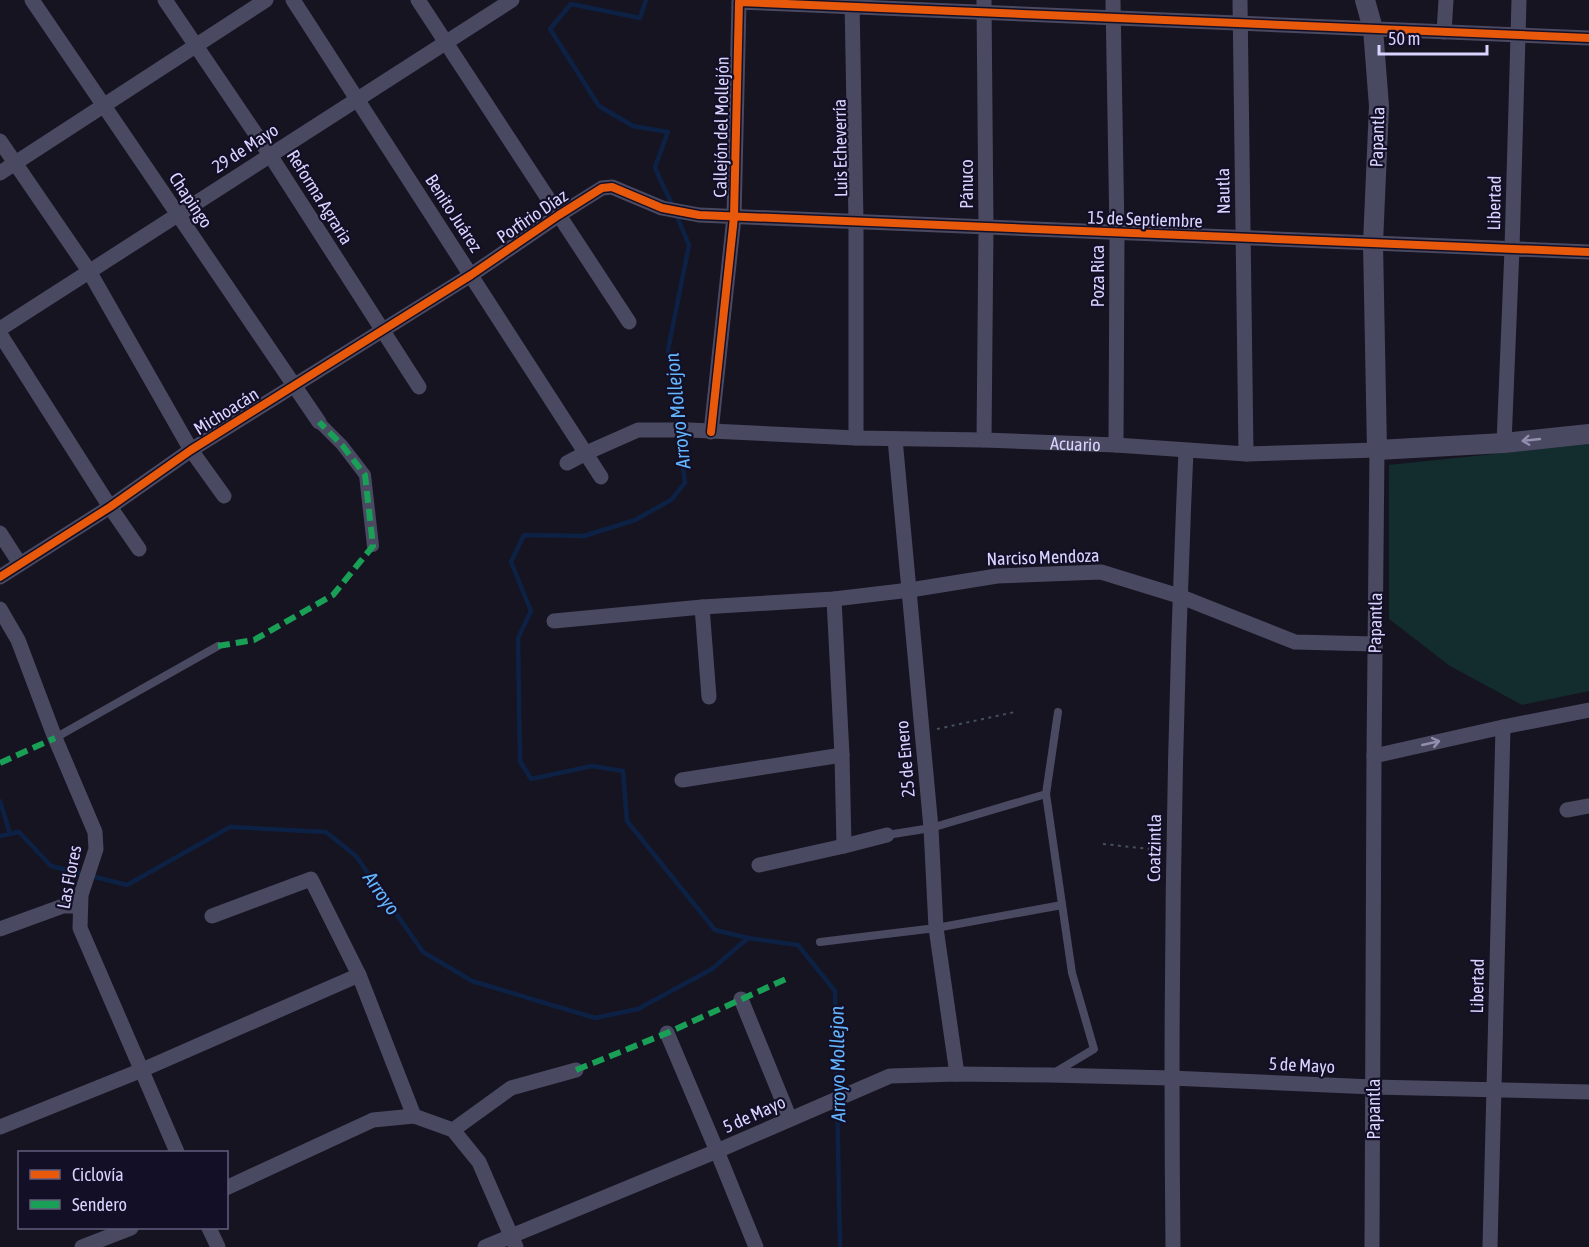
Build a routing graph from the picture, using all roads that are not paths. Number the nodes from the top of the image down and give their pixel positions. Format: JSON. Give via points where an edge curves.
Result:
{"nodes":[{"id":1,"x":32,"y":0,"type":"edge"},
{"id":2,"x":165,"y":0,"type":"edge"},
{"id":3,"x":266,"y":0,"type":"edge"},
{"id":4,"x":293,"y":0,"type":"edge"},
{"id":5,"x":418,"y":0,"type":"edge"},
{"id":6,"x":512,"y":0,"type":"edge"},
{"id":7,"x":1113,"y":0,"type":"edge"},
{"id":8,"x":1240,"y":0,"type":"edge"},
{"id":9,"x":1365,"y":0,"type":"edge"},
{"id":10,"x":1446,"y":0,"type":"edge"},
{"id":11,"x":1519,"y":0,"type":"edge"},
{"id":12,"x":852,"y":3,"type":"edge"},
{"id":13,"x":984,"y":6,"type":"edge"},
{"id":14,"x":1114,"y":18,"type":"junction"},
{"id":15,"x":1240,"y":23,"type":"junction"},
{"id":16,"x":1373,"y":29,"type":"junction"},
{"id":17,"x":1444,"y":32,"type":"junction"},
{"id":18,"x":1518,"y":35,"type":"junction"},
{"id":19,"x":1589,"y":38,"type":"edge"},
{"id":20,"x":445,"y":43,"type":"junction"},
{"id":21,"x":196,"y":45,"type":"junction"},
{"id":22,"x":357,"y":99,"type":"junction"},
{"id":23,"x":104,"y":106,"type":"junction"},
{"id":24,"x":0,"y":141,"type":"edge"},
{"id":25,"x":270,"y":155,"type":"junction"},
{"id":26,"x":15,"y":163,"type":"junction"},
{"id":27,"x":0,"y":173,"type":"edge"},
{"id":28,"x":612,"y":187,"type":"joint"},
{"id":29,"x":178,"y":214,"type":"junction"},
{"id":30,"x":559,"y":215,"type":"junction"},
{"id":31,"x":734,"y":217,"type":"junction"},
{"id":32,"x":856,"y":222,"type":"junction"},
{"id":33,"x":986,"y":227,"type":"junction"},
{"id":34,"x":1117,"y":233,"type":"junction"},
{"id":35,"x":1244,"y":238,"type":"junction"},
{"id":36,"x":1373,"y":243,"type":"junction"},
{"id":37,"x":1512,"y":249,"type":"junction"},
{"id":38,"x":1589,"y":252,"type":"edge"},
{"id":39,"x":89,"y":271,"type":"junction"},
{"id":40,"x":471,"y":275,"type":"junction"},
{"id":41,"x":629,"y":322,"type":"dead end"},
{"id":42,"x":0,"y":328,"type":"edge"},
{"id":43,"x":382,"y":331,"type":"junction"},
{"id":44,"x":0,"y":334,"type":"edge"},
{"id":45,"x":293,"y":386,"type":"junction"},
{"id":46,"x":419,"y":387,"type":"dead end"},
{"id":47,"x":319,"y":422,"type":"joint"},
{"id":48,"x":711,"y":432,"type":"junction"},
{"id":49,"x":1589,"y":434,"type":"edge"},
{"id":50,"x":856,"y":438,"type":"junction"},
{"id":51,"x":895,"y":440,"type":"junction"},
{"id":52,"x":984,"y":440,"type":"junction"},
{"id":53,"x":1504,"y":443,"type":"junction"},
{"id":54,"x":1116,"y":445,"type":"junction"},
{"id":55,"x":191,"y":450,"type":"junction"},
{"id":56,"x":1377,"y":450,"type":"junction"},
{"id":57,"x":1186,"y":451,"type":"junction"},
{"id":58,"x":586,"y":453,"type":"junction"},
{"id":59,"x":1246,"y":454,"type":"junction"},
{"id":60,"x":567,"y":463,"type":"dead end"},
{"id":61,"x":602,"y":477,"type":"dead end"},
{"id":62,"x":224,"y":496,"type":"dead end"},
{"id":63,"x":110,"y":507,"type":"junction"},
{"id":64,"x":0,"y":533,"type":"edge"},
{"id":65,"x":373,"y":546,"type":"dead end"},
{"id":66,"x":139,"y":549,"type":"dead end"},
{"id":67,"x":20,"y":564,"type":"junction"},
{"id":68,"x":0,"y":577,"type":"edge"},
{"id":69,"x":910,"y":590,"type":"junction"},
{"id":70,"x":1179,"y":596,"type":"junction"},
{"id":71,"x":834,"y":599,"type":"junction"},
{"id":72,"x":702,"y":607,"type":"junction"},
{"id":73,"x":0,"y":609,"type":"edge"},
{"id":74,"x":554,"y":621,"type":"dead end"},
{"id":75,"x":1375,"y":644,"type":"junction"},
{"id":76,"x":218,"y":646,"type":"dead end"},
{"id":77,"x":709,"y":697,"type":"dead end"},
{"id":78,"x":1589,"y":710,"type":"edge"},
{"id":79,"x":1058,"y":712,"type":"dead end"},
{"id":80,"x":1503,"y":727,"type":"junction"},
{"id":81,"x":55,"y":738,"type":"junction"},
{"id":82,"x":842,"y":755,"type":"junction"},
{"id":83,"x":1374,"y":756,"type":"junction"},
{"id":84,"x":682,"y":780,"type":"dead end"},
{"id":85,"x":1046,"y":795,"type":"junction"},
{"id":86,"x":1589,"y":806,"type":"edge"},
{"id":87,"x":1568,"y":810,"type":"dead end"},
{"id":88,"x":931,"y":828,"type":"junction"},
{"id":89,"x":887,"y":835,"type":"joint"},
{"id":90,"x":844,"y":846,"type":"junction"},
{"id":91,"x":759,"y":865,"type":"dead end"},
{"id":92,"x":80,"y":900,"type":"junction"},
{"id":93,"x":1062,"y":905,"type":"junction"},
{"id":94,"x":212,"y":916,"type":"dead end"},
{"id":95,"x":936,"y":928,"type":"junction"},
{"id":96,"x":0,"y":929,"type":"edge"},
{"id":97,"x":820,"y":942,"type":"dead end"},
{"id":98,"x":359,"y":975,"type":"junction"},
{"id":99,"x":741,"y":999,"type":"dead end"},
{"id":100,"x":667,"y":1033,"type":"dead end"},
{"id":101,"x":142,"y":1070,"type":"junction"},
{"id":102,"x":576,"y":1070,"type":"dead end"},
{"id":103,"x":957,"y":1074,"type":"junction"},
{"id":104,"x":1050,"y":1075,"type":"junction"},
{"id":105,"x":1171,"y":1078,"type":"junction"},
{"id":106,"x":1373,"y":1087,"type":"junction"},
{"id":107,"x":1494,"y":1089,"type":"junction"},
{"id":108,"x":1589,"y":1092,"type":"edge"},
{"id":109,"x":414,"y":1116,"type":"junction"},
{"id":110,"x":797,"y":1116,"type":"junction"},
{"id":111,"x":0,"y":1127,"type":"edge"},
{"id":112,"x":453,"y":1130,"type":"junction"},
{"id":113,"x":177,"y":1151,"type":"edge"},
{"id":114,"x":717,"y":1151,"type":"junction"},
{"id":115,"x":228,"y":1187,"type":"edge"},
{"id":116,"x":126,"y":1229,"type":"edge"},
{"id":117,"x":210,"y":1229,"type":"edge"},
{"id":118,"x":513,"y":1241,"type":"edge"},
{"id":119,"x":82,"y":1247,"type":"edge"},
{"id":120,"x":218,"y":1247,"type":"edge"},
{"id":121,"x":484,"y":1247,"type":"edge"},
{"id":122,"x":756,"y":1247,"type":"edge"},
{"id":123,"x":1173,"y":1247,"type":"edge"},
{"id":124,"x":1372,"y":1247,"type":"edge"},
{"id":125,"x":1490,"y":1247,"type":"edge"}],
"edges":[{"from":1,"to":23,"type":"street","name":"Chapingo"},
{"from":2,"to":21,"type":"street","name":"Reforma Agraria"},
{"from":3,"to":21,"type":"street"},
{"from":4,"to":22,"type":"street","name":"Benito Juárez"},
{"from":5,"to":20,"type":"street"},
{"from":6,"to":20,"type":"street","name":"29 de Mayo"},
{"from":7,"to":14,"type":"street","name":"Poza Rica"},
{"from":8,"to":15,"type":"street","name":"Nautla"},
{"from":9,"to":16,"type":"street","name":"Papantla"},
{"from":10,"to":17,"type":"street"},
{"from":11,"to":18,"type":"street","name":"Libertad"},
{"from":12,"to":13,"type":"street"},
{"from":12,"to":31,"type":"street","name":"Callejón del Mollejón","via":[[740,2]]},
{"from":12,"to":32,"type":"street","name":"Luis Echeverría"},
{"from":13,"to":14,"type":"street"},
{"from":13,"to":33,"type":"street","name":"Pánuco"},
{"from":14,"to":15,"type":"street"},
{"from":14,"to":34,"type":"street","name":"Poza Rica"},
{"from":15,"to":16,"type":"street"},
{"from":15,"to":35,"type":"street","name":"Nautla"},
{"from":16,"to":17,"type":"street"},
{"from":16,"to":36,"type":"street","name":"Papantla","via":[[1379,106]]},
{"from":17,"to":18,"type":"street"},
{"from":18,"to":19,"type":"street"},
{"from":18,"to":37,"type":"street","name":"Libertad"},
{"from":20,"to":22,"type":"street","name":"29 de Mayo"},
{"from":20,"to":30,"type":"street"},
{"from":21,"to":23,"type":"street"},
{"from":21,"to":25,"type":"street","name":"Reforma Agraria"},
{"from":22,"to":25,"type":"street","name":"29 de Mayo"},
{"from":22,"to":40,"type":"street","name":"Benito Juárez"},
{"from":23,"to":26,"type":"street"},
{"from":23,"to":29,"type":"street","name":"Chapingo"},
{"from":24,"to":26,"type":"street"},
{"from":25,"to":29,"type":"street","name":"29 de Mayo"},
{"from":25,"to":43,"type":"street","name":"Reforma Agraria"},
{"from":26,"to":27,"type":"street"},
{"from":26,"to":39,"type":"street"},
{"from":28,"to":30,"type":"street","name":"Porfirio Díaz","via":[[602,188]]},
{"from":28,"to":31,"type":"street","name":"15 de Septiembre","via":[[662,208]]},
{"from":29,"to":39,"type":"street","name":"29 de Mayo"},
{"from":29,"to":45,"type":"street","name":"Chapingo"},
{"from":30,"to":40,"type":"street","name":"Porfirio Díaz"},
{"from":30,"to":41,"type":"street"},
{"from":31,"to":32,"type":"street","name":"15 de Septiembre"},
{"from":31,"to":48,"type":"street","name":"Callejón del Mollejón"},
{"from":32,"to":33,"type":"street","name":"15 de Septiembre"},
{"from":32,"to":50,"type":"street","name":"Luis Echeverría"},
{"from":33,"to":34,"type":"street","name":"15 de Septiembre"},
{"from":33,"to":52,"type":"street","name":"Pánuco"},
{"from":34,"to":35,"type":"street","name":"15 de Septiembre"},
{"from":34,"to":54,"type":"street","name":"Poza Rica"},
{"from":35,"to":36,"type":"street","name":"15 de Septiembre"},
{"from":35,"to":59,"type":"street","name":"Nautla"},
{"from":36,"to":37,"type":"street","name":"15 de Septiembre"},
{"from":36,"to":56,"type":"street","name":"Papantla"},
{"from":37,"to":38,"type":"street","name":"15 de Septiembre"},
{"from":37,"to":53,"type":"street","name":"Libertad"},
{"from":39,"to":42,"type":"street","name":"29 de Mayo"},
{"from":39,"to":55,"type":"street"},
{"from":40,"to":43,"type":"street","name":"Michoacán"},
{"from":40,"to":58,"type":"street","name":"Benito Juárez"},
{"from":43,"to":45,"type":"street","name":"Michoacán"},
{"from":43,"to":46,"type":"street","name":"Reforma Agraria"},
{"from":44,"to":63,"type":"street"},
{"from":45,"to":47,"type":"street","name":"Chapingo"},
{"from":45,"to":55,"type":"street","name":"Michoacán"},
{"from":47,"to":65,"type":"street","via":[[365,475]]},
{"from":48,"to":50,"type":"street","name":"Acuario"},
{"from":48,"to":58,"type":"street","name":"Acuario","via":[[638,430]]},
{"from":49,"to":53,"type":"street","name":"Acuario","one_way":true},
{"from":50,"to":51,"type":"street","name":"Acuario"},
{"from":51,"to":52,"type":"street","name":"Acuario"},
{"from":51,"to":69,"type":"street","name":"25 de Enero"},
{"from":52,"to":54,"type":"street","name":"Acuario"},
{"from":53,"to":56,"type":"street","name":"Acuario"},
{"from":54,"to":57,"type":"street","name":"Acuario"},
{"from":55,"to":62,"type":"street"},
{"from":55,"to":63,"type":"street","name":"Michoacán"},
{"from":56,"to":59,"type":"street","name":"Acuario"},
{"from":56,"to":75,"type":"street","name":"Papantla"},
{"from":57,"to":59,"type":"street","name":"Acuario"},
{"from":57,"to":70,"type":"street","name":"Coatzintla"},
{"from":58,"to":60,"type":"street","name":"Acuario"},
{"from":58,"to":61,"type":"street","name":"Benito Juárez"},
{"from":63,"to":66,"type":"street"},
{"from":63,"to":67,"type":"street","name":"Michoacán"},
{"from":64,"to":67,"type":"street"},
{"from":67,"to":68,"type":"street","name":"Michoacán"},
{"from":69,"to":70,"type":"street","name":"Narciso Mendoza","via":[[997,576],[1101,572]]},
{"from":69,"to":71,"type":"street","name":"Narciso Mendoza"},
{"from":69,"to":88,"type":"street","name":"25 de Enero"},
{"from":70,"to":75,"type":"street","name":"Narciso Mendoza","via":[[1295,642]]},
{"from":70,"to":105,"type":"street","name":"Coatzintla"},
{"from":71,"to":72,"type":"street","name":"Narciso Mendoza"},
{"from":71,"to":82,"type":"street"},
{"from":72,"to":74,"type":"street","name":"Narciso Mendoza"},
{"from":72,"to":77,"type":"street"},
{"from":73,"to":81,"type":"street","name":"Las Flores","via":[[18,640]]},
{"from":75,"to":83,"type":"street","name":"Papantla"},
{"from":76,"to":81,"type":"lane"},
{"from":78,"to":80,"type":"street"},
{"from":79,"to":85,"type":"lane"},
{"from":83,"to":80,"type":"street","one_way":true},
{"from":80,"to":107,"type":"street","name":"Libertad"},
{"from":81,"to":92,"type":"street","name":"Las Flores","via":[[95,831],[96,849]]},
{"from":82,"to":84,"type":"street"},
{"from":82,"to":90,"type":"street"},
{"from":83,"to":106,"type":"street","name":"Papantla"},
{"from":85,"to":88,"type":"lane"},
{"from":85,"to":93,"type":"lane"},
{"from":86,"to":87,"type":"street"},
{"from":88,"to":89,"type":"lane"},
{"from":88,"to":95,"type":"street","name":"25 de Enero"},
{"from":89,"to":90,"type":"street"},
{"from":90,"to":91,"type":"street"},
{"from":92,"to":96,"type":"street"},
{"from":92,"to":101,"type":"street","name":"Las Flores","via":[[80,928]]},
{"from":93,"to":95,"type":"lane"},
{"from":93,"to":104,"type":"lane","via":[[1072,973],[1094,1049]]},
{"from":94,"to":98,"type":"street","via":[[311,879]]},
{"from":95,"to":97,"type":"lane"},
{"from":95,"to":103,"type":"street","name":"25 de Enero"},
{"from":98,"to":101,"type":"street"},
{"from":98,"to":109,"type":"street"},
{"from":99,"to":110,"type":"street"},
{"from":100,"to":114,"type":"street"},
{"from":101,"to":111,"type":"street"},
{"from":101,"to":113,"type":"street","name":"Las Flores"},
{"from":102,"to":112,"type":"street","via":[[511,1088]]},
{"from":103,"to":104,"type":"street","name":"5 de Mayo"},
{"from":103,"to":110,"type":"street","name":"5 de Mayo","via":[[890,1076]]},
{"from":104,"to":105,"type":"street","name":"5 de Mayo"},
{"from":105,"to":106,"type":"street","name":"5 de Mayo"},
{"from":105,"to":123,"type":"street","name":"Coatzintla"},
{"from":106,"to":107,"type":"street","name":"5 de Mayo"},
{"from":106,"to":124,"type":"street","name":"Papantla"},
{"from":107,"to":108,"type":"street","name":"5 de Mayo"},
{"from":107,"to":125,"type":"street","name":"Libertad"},
{"from":109,"to":112,"type":"street"},
{"from":109,"to":115,"type":"street","via":[[373,1120]]},
{"from":110,"to":114,"type":"street","name":"5 de Mayo"},
{"from":112,"to":118,"type":"street","via":[[479,1162]]},
{"from":114,"to":118,"type":"street","name":"5 de Mayo"},
{"from":114,"to":122,"type":"street"},
{"from":116,"to":119,"type":"street"},
{"from":117,"to":120,"type":"street"},
{"from":118,"to":121,"type":"street","name":"5 de Mayo"}]}
